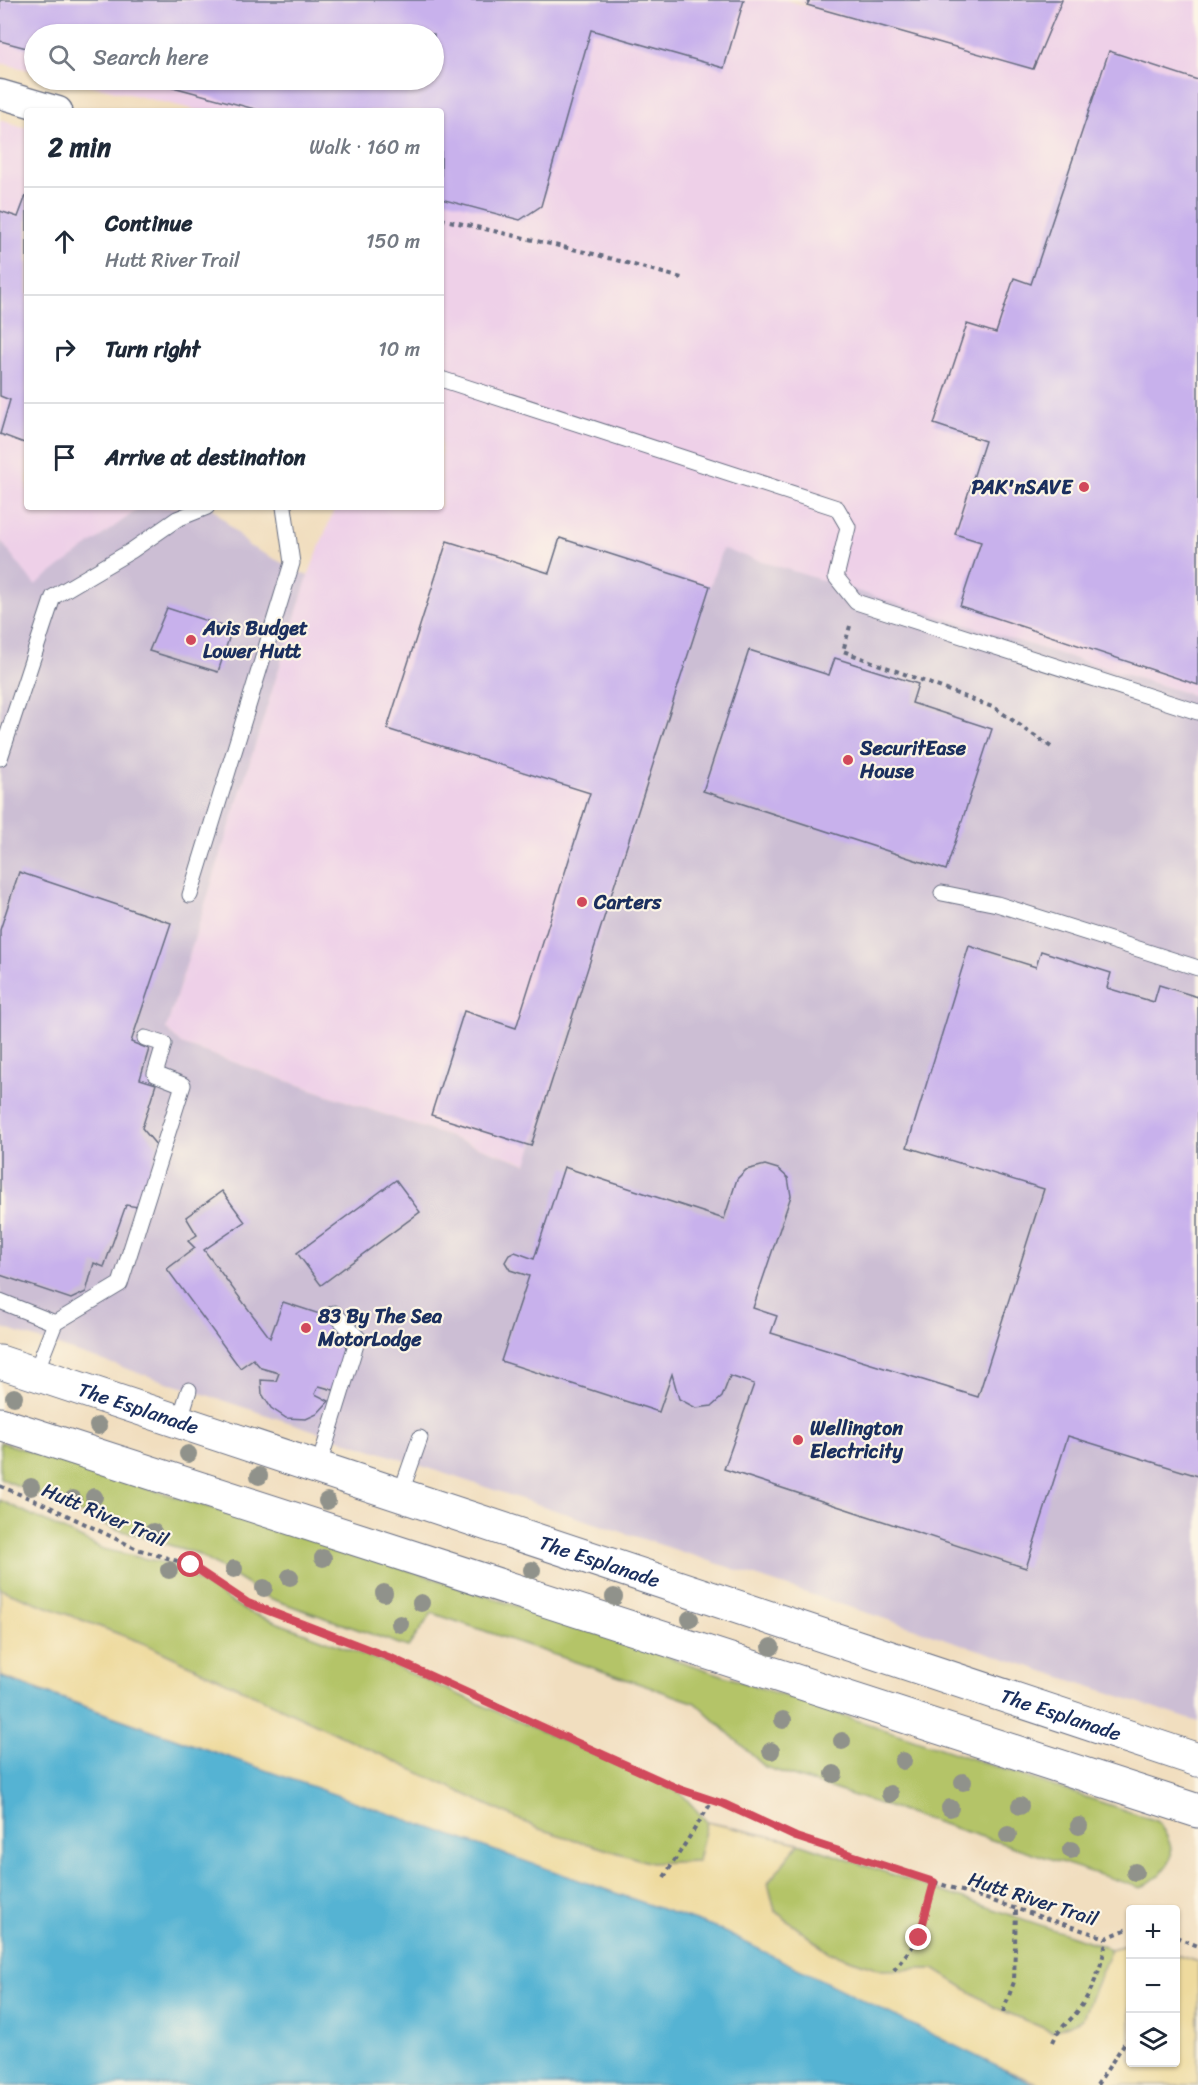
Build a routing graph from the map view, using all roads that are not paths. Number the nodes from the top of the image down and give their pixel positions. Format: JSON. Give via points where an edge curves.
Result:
{"nodes":[{"id":1,"x":0,"y":94,"type":"edge"},
{"id":2,"x":48,"y":108,"type":"edge"},
{"id":3,"x":444,"y":380,"type":"edge"},
{"id":4,"x":200,"y":510,"type":"edge"},
{"id":5,"x":284,"y":510,"type":"edge"},
{"id":6,"x":1198,"y":712,"type":"edge"},
{"id":7,"x":0,"y":758,"type":"edge"},
{"id":8,"x":942,"y":893,"type":"dead end"},
{"id":9,"x":190,"y":895,"type":"dead end"},
{"id":10,"x":1198,"y":968,"type":"edge"},
{"id":11,"x":145,"y":1038,"type":"dead end"},
{"id":12,"x":0,"y":1301,"type":"edge"},
{"id":13,"x":334,"y":1313,"type":"dead end"},
{"id":14,"x":56,"y":1323,"type":"junction"},
{"id":15,"x":0,"y":1362,"type":"edge"},
{"id":16,"x":35,"y":1374,"type":"junction"},
{"id":17,"x":189,"y":1390,"type":"dead end"},
{"id":18,"x":179,"y":1422,"type":"junction"},
{"id":19,"x":0,"y":1424,"type":"edge"},
{"id":20,"x":420,"y":1438,"type":"dead end"},
{"id":21,"x":318,"y":1468,"type":"junction"},
{"id":22,"x":400,"y":1495,"type":"junction"},
{"id":23,"x":1198,"y":1760,"type":"edge"},
{"id":24,"x":1198,"y":1811,"type":"edge"}],
"edges":[{"from":1,"to":2,"type":"street"},
{"from":3,"to":6,"type":"lane","via":[[837,508],[848,527],[836,577],[856,602]]},
{"from":4,"to":7,"type":"lane","via":[[177,519],[53,597]]},
{"from":5,"to":9,"type":"lane","via":[[292,563]]},
{"from":8,"to":10,"type":"lane","via":[[997,904]]},
{"from":11,"to":14,"type":"lane","via":[[164,1044],[155,1074],[183,1085],[120,1284]]},
{"from":12,"to":14,"type":"lane"},
{"from":13,"to":21,"type":"lane","via":[[358,1338]]},
{"from":14,"to":16,"type":"lane"},
{"from":15,"to":16,"type":"main road","name":"The Esplanade"},
{"from":16,"to":18,"type":"main road","name":"The Esplanade"},
{"from":17,"to":18,"type":"lane"},
{"from":18,"to":21,"type":"main road","name":"The Esplanade"},
{"from":19,"to":24,"type":"main road"},
{"from":20,"to":22,"type":"lane"},
{"from":21,"to":22,"type":"main road","name":"The Esplanade"},
{"from":22,"to":23,"type":"main road","name":"The Esplanade"}]}
